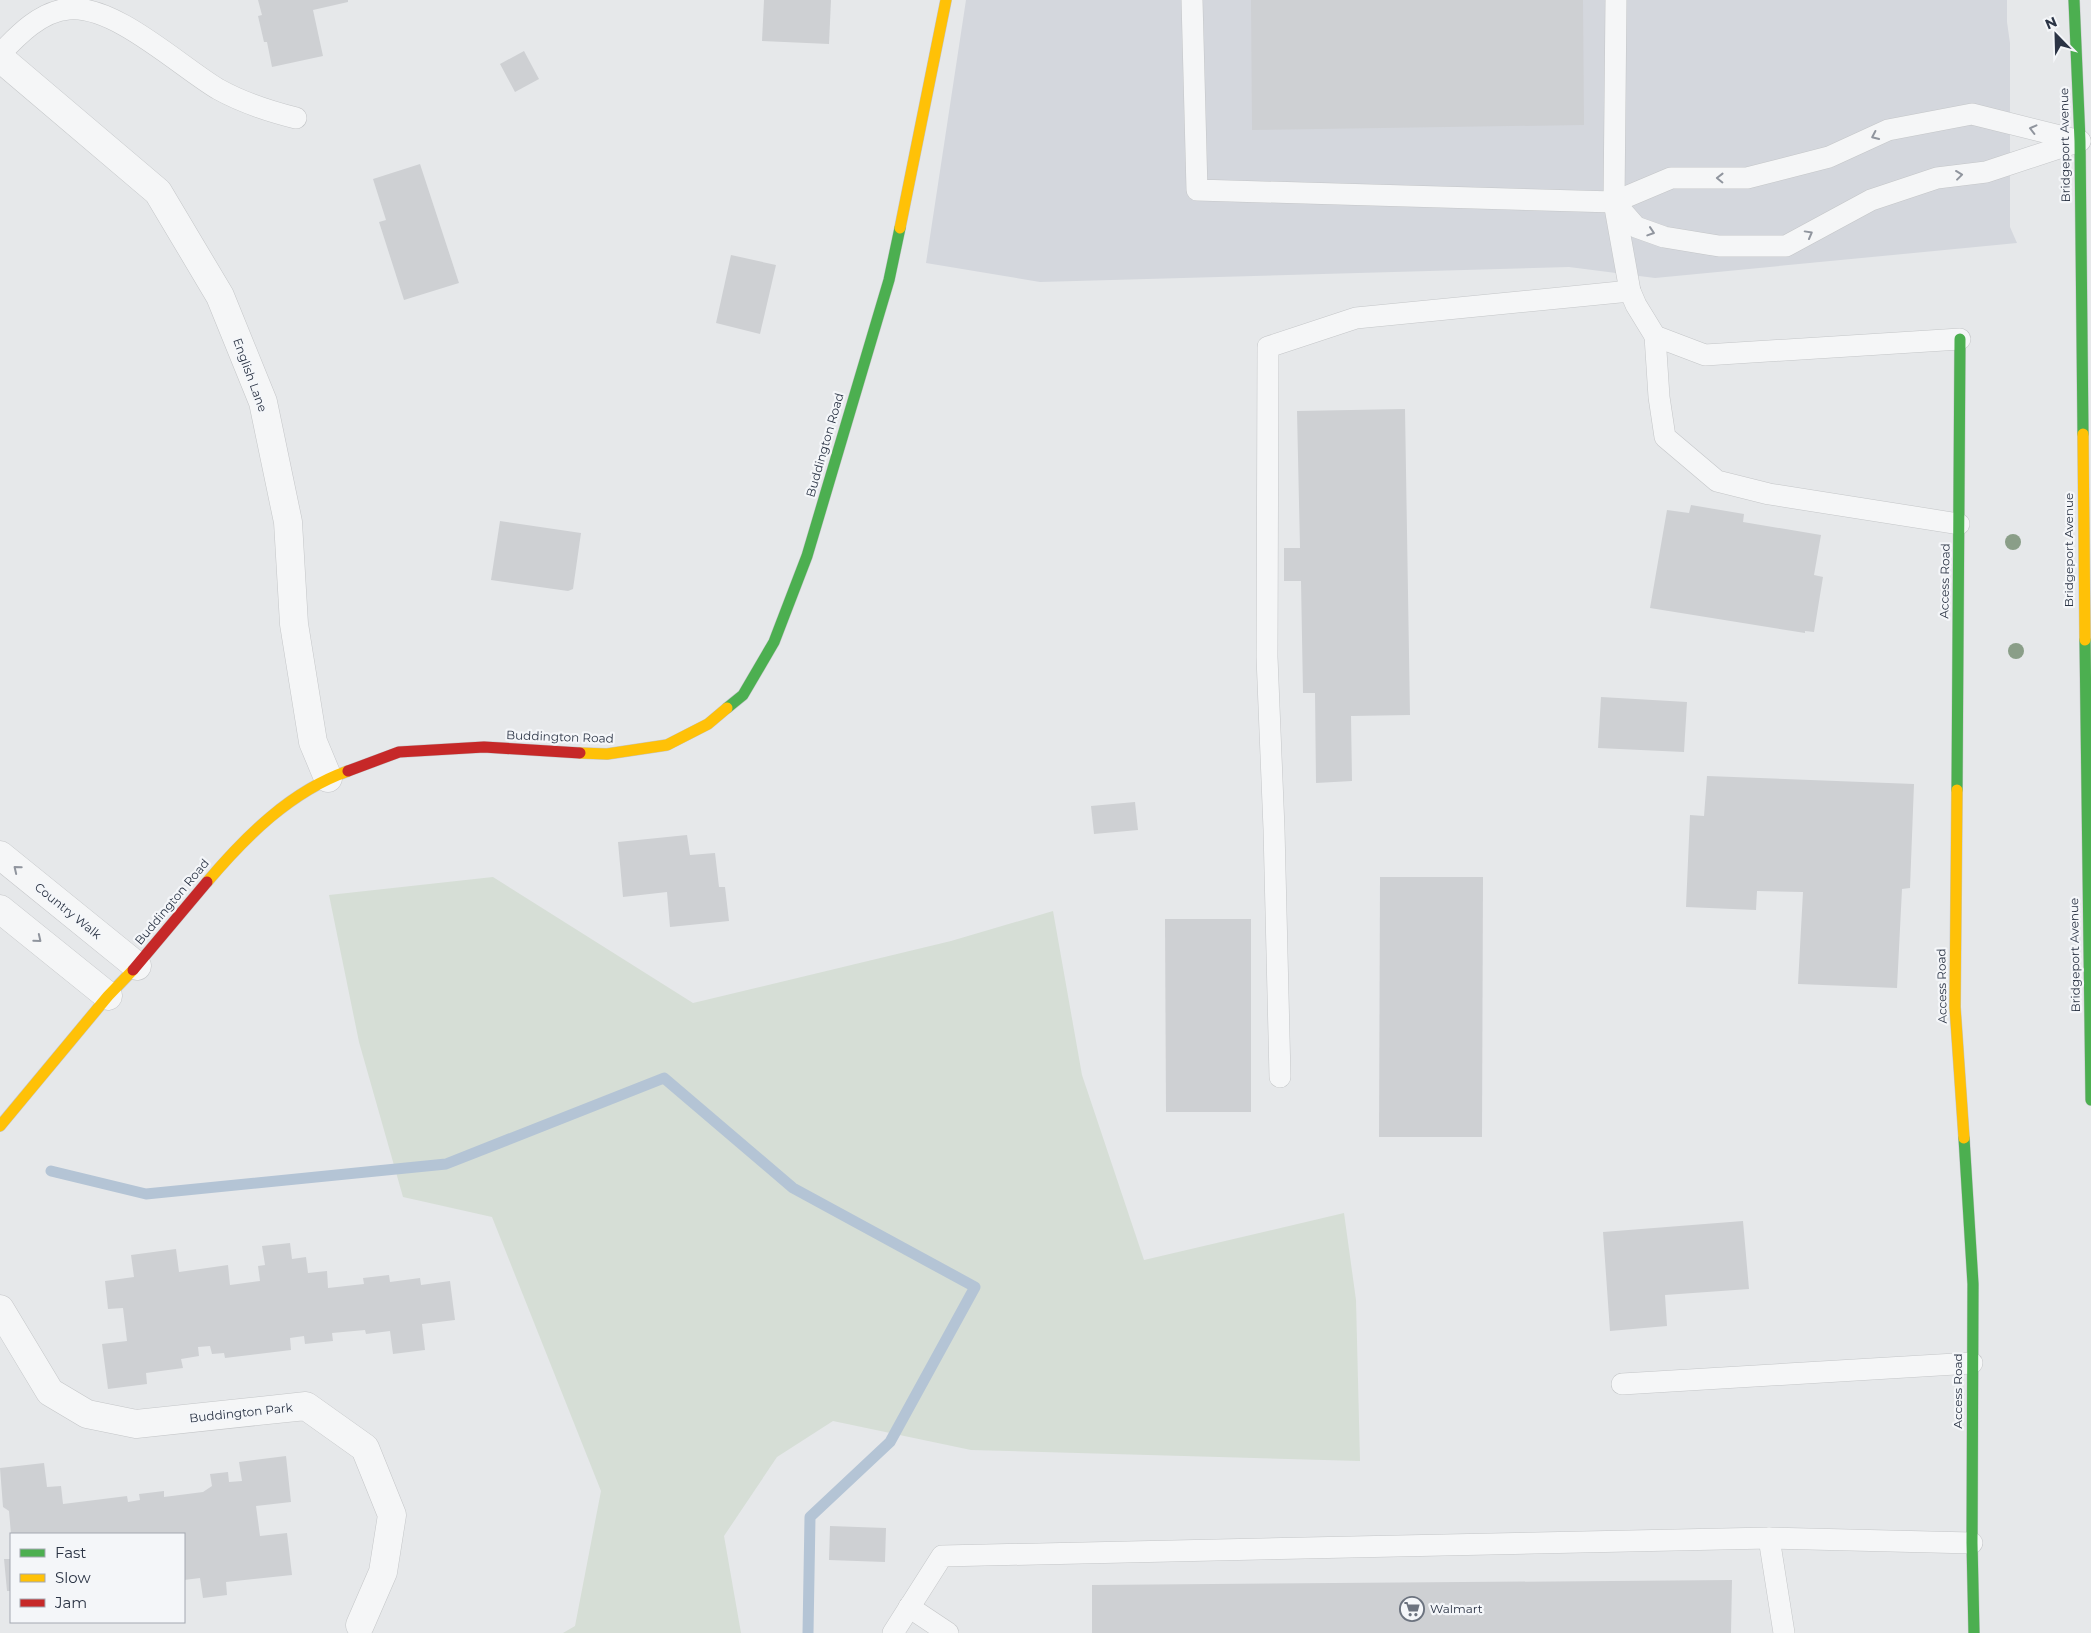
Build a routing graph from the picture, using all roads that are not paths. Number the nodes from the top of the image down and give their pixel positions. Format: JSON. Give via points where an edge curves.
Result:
{"nodes":[{"id":1,"x":946,"y":0,"type":"edge"},
{"id":2,"x":1192,"y":0,"type":"edge"},
{"id":3,"x":1616,"y":0,"type":"edge"},
{"id":4,"x":2074,"y":0,"type":"edge"},
{"id":5,"x":0,"y":54,"type":"edge"},
{"id":6,"x":0,"y":58,"type":"edge"},
{"id":7,"x":296,"y":118,"type":"dead end"},
{"id":8,"x":2080,"y":141,"type":"junction"},
{"id":9,"x":1614,"y":202,"type":"junction"},
{"id":10,"x":1630,"y":291,"type":"junction"},
{"id":11,"x":1655,"y":336,"type":"junction"},
{"id":12,"x":1960,"y":339,"type":"joint"},
{"id":13,"x":1959,"y":524,"type":"junction"},
{"id":14,"x":328,"y":778,"type":"junction"},
{"id":15,"x":0,"y":855,"type":"edge"},
{"id":16,"x":0,"y":909,"type":"edge"},
{"id":17,"x":137,"y":966,"type":"junction"},
{"id":18,"x":108,"y":996,"type":"junction"},
{"id":19,"x":1280,"y":1076,"type":"dead end"},
{"id":20,"x":2091,"y":1100,"type":"edge"},
{"id":21,"x":0,"y":1126,"type":"edge"},
{"id":22,"x":0,"y":1309,"type":"edge"},
{"id":23,"x":1972,"y":1363,"type":"junction"},
{"id":24,"x":1622,"y":1384,"type":"dead end"},
{"id":25,"x":1769,"y":1538,"type":"junction"},
{"id":26,"x":1972,"y":1543,"type":"junction"},
{"id":27,"x":909,"y":1607,"type":"junction"},
{"id":28,"x":360,"y":1625,"type":"dead end"},
{"id":29,"x":893,"y":1633,"type":"edge"},
{"id":30,"x":948,"y":1633,"type":"edge"},
{"id":31,"x":1784,"y":1633,"type":"edge"},
{"id":32,"x":1974,"y":1633,"type":"edge"}],
"edges":[{"from":1,"to":14,"type":"street","name":"Buddington Road","via":[[886,289],[807,556],[774,642],[743,695],[708,724],[667,745],[607,754],[484,746],[399,752]]},
{"from":2,"to":9,"type":"lane","via":[[1197,190]]},
{"from":3,"to":9,"type":"lane"},
{"from":4,"to":8,"type":"street","name":"Bridgeport Avenue"},
{"from":5,"to":7,"type":"lane","via":[[22,31],[46,16],[68,9],[90,10],[116,20],[218,89],[259,109]]},
{"from":6,"to":14,"type":"street","name":"English Lane","via":[[158,192],[220,296],[263,402],[288,522],[294,624],[313,742]]},
{"from":8,"to":9,"type":"lane","one_way":true,"via":[[1972,114],[1888,130],[1829,157],[1747,178],[1671,178]]},
{"from":9,"to":8,"type":"lane","one_way":true,"via":[[1636,227],[1664,237],[1719,246],[1786,246],[1871,200],[1937,178],[1986,172]]},
{"from":8,"to":20,"type":"street","name":"Bridgeport Avenue"},
{"from":9,"to":10,"type":"lane"},
{"from":10,"to":11,"type":"lane"},
{"from":10,"to":19,"type":"lane","via":[[1356,318],[1268,347],[1267,657]]},
{"from":11,"to":12,"type":"lane","via":[[1705,355]]},
{"from":11,"to":13,"type":"lane","via":[[1665,437],[1716,481],[1769,494]]},
{"from":12,"to":13,"type":"street","name":"Access Road"},
{"from":13,"to":23,"type":"street","name":"Access Road","via":[[1954,1008],[1973,1284]]},
{"from":14,"to":17,"type":"street","name":"Buddington Road","via":[[283,806],[225,861]]},
{"from":17,"to":15,"type":"street","name":"Country Walk","one_way":true},
{"from":16,"to":18,"type":"street","one_way":true},
{"from":17,"to":18,"type":"street","name":"Buddington Road"},
{"from":18,"to":21,"type":"street","name":"Buddington Road"},
{"from":22,"to":28,"type":"street","name":"Buddington Park","via":[[50,1392],[87,1414],[136,1424],[306,1406],[365,1448],[392,1515],[383,1572]]},
{"from":23,"to":24,"type":"lane"},
{"from":23,"to":26,"type":"street","name":"Access Road"},
{"from":25,"to":26,"type":"lane"},
{"from":25,"to":27,"type":"lane","via":[[942,1556]]},
{"from":25,"to":31,"type":"lane"},
{"from":26,"to":32,"type":"street","name":"Access Road"},
{"from":27,"to":29,"type":"lane"},
{"from":27,"to":30,"type":"lane"}]}
